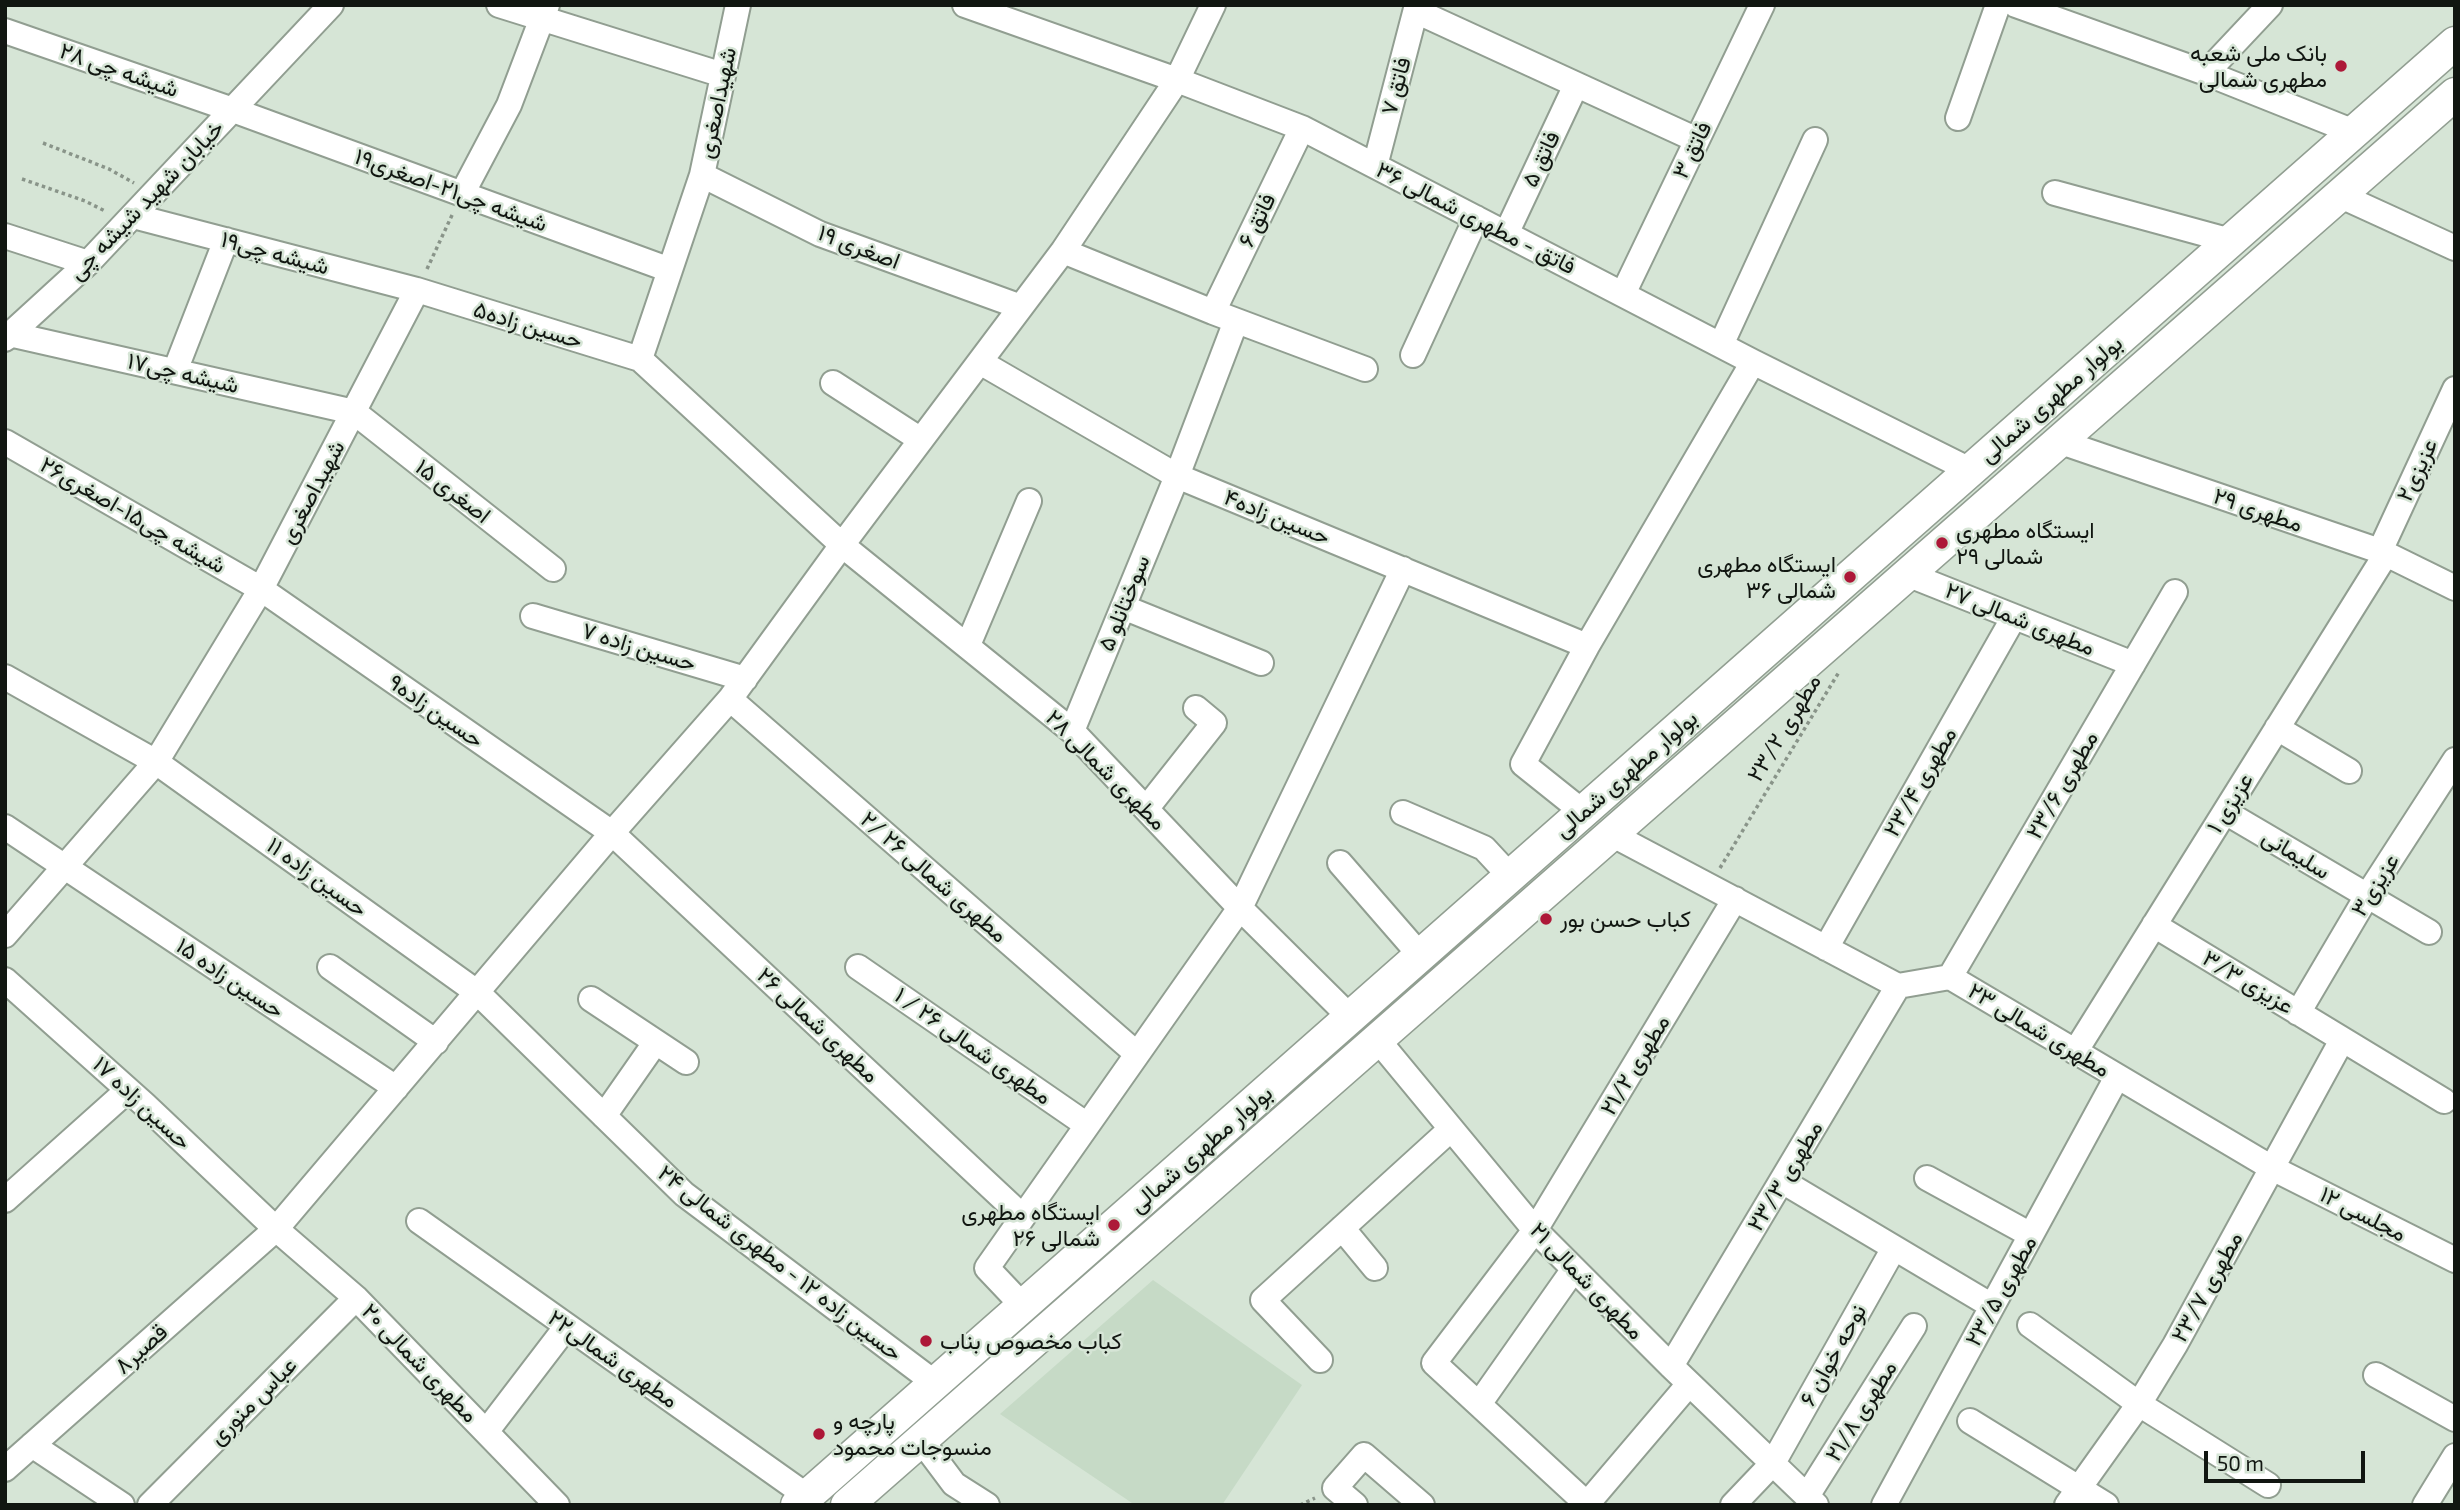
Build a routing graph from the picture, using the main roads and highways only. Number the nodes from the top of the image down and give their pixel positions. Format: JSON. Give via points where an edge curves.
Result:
{"nodes":[{"id":1,"x":2455,"y":43,"type":"edge"},
{"id":2,"x":2455,"y":93,"type":"edge"},
{"id":3,"x":2279,"y":198,"type":"junction"},
{"id":4,"x":2306,"y":224,"type":"junction"},
{"id":5,"x":1773,"y":644,"type":"junction"},
{"id":6,"x":1798,"y":670,"type":"junction"},
{"id":7,"x":802,"y":1501,"type":"edge"},
{"id":8,"x":847,"y":1505,"type":"edge"}],
"edges":[{"from":1,"to":3,"type":"main road","name":"بولوار مطهری شمالی"},
{"from":2,"to":4,"type":"main road","name":"بولوار مطهری شمالی"},
{"from":3,"to":4,"type":"main road"},
{"from":3,"to":5,"type":"main road","name":"بولوار مطهری شمالی"},
{"from":4,"to":6,"type":"main road","name":"بولوار مطهری شمالی"},
{"from":5,"to":6,"type":"main road"},
{"from":5,"to":7,"type":"main road","name":"بولوار مطهری شمالی"},
{"from":6,"to":8,"type":"main road","name":"بولوار مطهری شمالی"}]}
